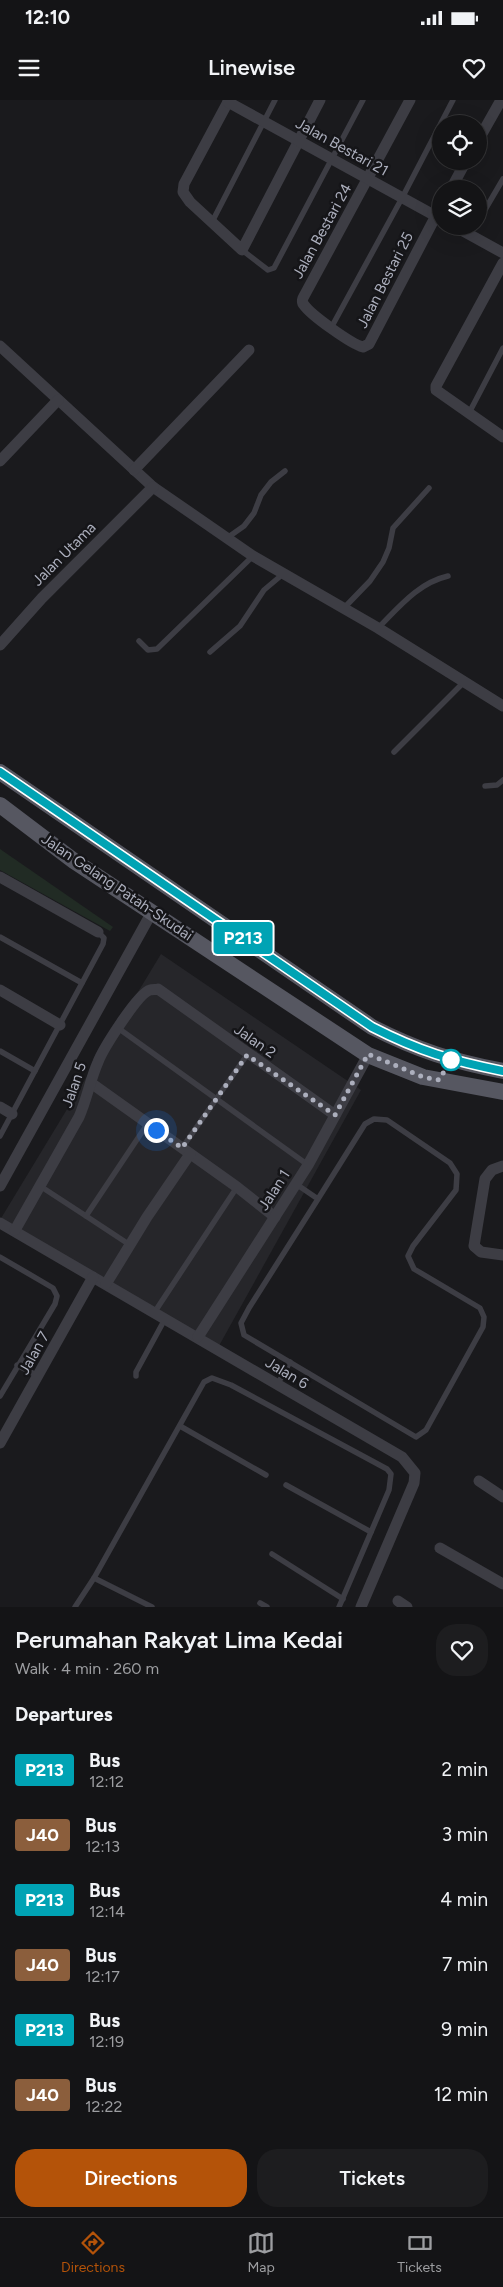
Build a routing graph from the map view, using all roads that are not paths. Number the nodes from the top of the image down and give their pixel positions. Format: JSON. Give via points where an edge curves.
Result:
{"nodes":[{"id":1,"x":275,"y":100,"type":"edge"},
{"id":2,"x":320,"y":100,"type":"edge"},
{"id":3,"x":363,"y":100,"type":"edge"},
{"id":4,"x":410,"y":100,"type":"edge"},
{"id":5,"x":453,"y":100,"type":"edge"},
{"id":6,"x":501,"y":100,"type":"edge"},
{"id":7,"x":228,"y":101,"type":"edge"},
{"id":8,"x":263,"y":121,"type":"junction"},
{"id":9,"x":487,"y":125,"type":"edge"},
{"id":10,"x":299,"y":141,"type":"junction"},
{"id":11,"x":332,"y":159,"type":"junction"},
{"id":12,"x":368,"y":179,"type":"junction"},
{"id":13,"x":503,"y":179,"type":"edge"},
{"id":14,"x":402,"y":198,"type":"junction"},
{"id":15,"x":487,"y":206,"type":"edge"},
{"id":16,"x":432,"y":211,"type":"edge"},
{"id":17,"x":212,"y":222,"type":"junction"},
{"id":18,"x":432,"y":227,"type":"edge"},
{"id":19,"x":475,"y":235,"type":"edge"},
{"id":20,"x":242,"y":250,"type":"junction"},
{"id":21,"x":503,"y":253,"type":"edge"},
{"id":22,"x":503,"y":263,"type":"edge"},
{"id":23,"x":302,"y":298,"type":"joint"},
{"id":24,"x":331,"y":328,"type":"junction"},
{"id":25,"x":0,"y":346,"type":"edge"},
{"id":26,"x":503,"y":348,"type":"edge"},
{"id":27,"x":249,"y":350,"type":"dead end"},
{"id":28,"x":58,"y":400,"type":"junction"},
{"id":29,"x":468,"y":414,"type":"junction"},
{"id":30,"x":502,"y":433,"type":"edge"},
{"id":31,"x":0,"y":461,"type":"edge"},
{"id":32,"x":134,"y":470,"type":"junction"},
{"id":33,"x":285,"y":471,"type":"dead end"},
{"id":34,"x":153,"y":487,"type":"junction"},
{"id":35,"x":429,"y":488,"type":"dead end"},
{"id":36,"x":228,"y":538,"type":"junction"},
{"id":37,"x":253,"y":556,"type":"junction"},
{"id":38,"x":283,"y":574,"type":"junction"},
{"id":39,"x":448,"y":576,"type":"dead end"},
{"id":40,"x":343,"y":609,"type":"junction"},
{"id":41,"x":378,"y":628,"type":"junction"},
{"id":42,"x":139,"y":641,"type":"dead end"},
{"id":43,"x":0,"y":645,"type":"edge"},
{"id":44,"x":210,"y":652,"type":"dead end"},
{"id":45,"x":464,"y":682,"type":"junction"},
{"id":46,"x":503,"y":706,"type":"edge"},
{"id":47,"x":394,"y":752,"type":"dead end"},
{"id":48,"x":0,"y":772,"type":"edge"},
{"id":49,"x":503,"y":780,"type":"edge"},
{"id":50,"x":485,"y":786,"type":"dead end"},
{"id":51,"x":0,"y":805,"type":"edge"},
{"id":52,"x":0,"y":877,"type":"edge"},
{"id":53,"x":152,"y":912,"type":"junction"},
{"id":54,"x":98,"y":932,"type":"joint"},
{"id":55,"x":0,"y":937,"type":"edge"},
{"id":56,"x":82,"y":984,"type":"junction"},
{"id":57,"x":0,"y":990,"type":"edge"},
{"id":58,"x":158,"y":990,"type":"joint"},
{"id":59,"x":60,"y":1025,"type":"junction"},
{"id":60,"x":118,"y":1028,"type":"junction"},
{"id":61,"x":0,"y":1051,"type":"edge"},
{"id":62,"x":368,"y":1054,"type":"junction"},
{"id":63,"x":247,"y":1055,"type":"junction"},
{"id":64,"x":35,"y":1071,"type":"junction"},
{"id":65,"x":503,"y":1071,"type":"edge"},
{"id":66,"x":91,"y":1083,"type":"junction"},
{"id":67,"x":503,"y":1092,"type":"edge"},
{"id":68,"x":216,"y":1097,"type":"junction"},
{"id":69,"x":0,"y":1107,"type":"edge"},
{"id":70,"x":12,"y":1114,"type":"junction"},
{"id":71,"x":335,"y":1115,"type":"junction"},
{"id":72,"x":148,"y":1123,"type":"junction"},
{"id":73,"x":0,"y":1136,"type":"edge"},
{"id":74,"x":186,"y":1151,"type":"junction"},
{"id":75,"x":308,"y":1165,"type":"junction"},
{"id":76,"x":503,"y":1166,"type":"edge"},
{"id":77,"x":296,"y":1184,"type":"junction"},
{"id":78,"x":0,"y":1186,"type":"edge"},
{"id":79,"x":40,"y":1186,"type":"junction"},
{"id":80,"x":237,"y":1187,"type":"junction"},
{"id":81,"x":318,"y":1199,"type":"junction"},
{"id":82,"x":86,"y":1216,"type":"junction"},
{"id":83,"x":275,"y":1217,"type":"junction"},
{"id":84,"x":0,"y":1223,"type":"edge"},
{"id":85,"x":15,"y":1230,"type":"junction"},
{"id":86,"x":130,"y":1245,"type":"junction"},
{"id":87,"x":503,"y":1255,"type":"edge"},
{"id":88,"x":0,"y":1257,"type":"edge"},
{"id":89,"x":94,"y":1277,"type":"junction"},
{"id":90,"x":106,"y":1284,"type":"junction"},
{"id":91,"x":154,"y":1313,"type":"junction"},
{"id":92,"x":165,"y":1319,"type":"junction"},
{"id":93,"x":198,"y":1337,"type":"junction"},
{"id":94,"x":290,"y":1362,"type":"junction"},
{"id":95,"x":17,"y":1365,"type":"junction"},
{"id":96,"x":38,"y":1376,"type":"junction"},
{"id":97,"x":136,"y":1376,"type":"dead end"},
{"id":98,"x":277,"y":1385,"type":"junction"},
{"id":99,"x":0,"y":1396,"type":"edge"},
{"id":100,"x":180,"y":1426,"type":"junction"},
{"id":101,"x":0,"y":1443,"type":"edge"},
{"id":102,"x":266,"y":1475,"type":"dead end"},
{"id":103,"x":478,"y":1481,"type":"dead end"},
{"id":104,"x":286,"y":1485,"type":"dead end"},
{"id":105,"x":503,"y":1497,"type":"edge"},
{"id":106,"x":371,"y":1532,"type":"junction"},
{"id":107,"x":440,"y":1548,"type":"dead end"},
{"id":108,"x":272,"y":1554,"type":"dead end"},
{"id":109,"x":94,"y":1578,"type":"junction"},
{"id":110,"x":503,"y":1584,"type":"edge"},
{"id":111,"x":342,"y":1599,"type":"junction"},
{"id":112,"x":260,"y":1603,"type":"dead end"},
{"id":113,"x":75,"y":1607,"type":"edge"},
{"id":114,"x":152,"y":1607,"type":"edge"},
{"id":115,"x":267,"y":1607,"type":"edge"},
{"id":116,"x":339,"y":1607,"type":"edge"},
{"id":117,"x":361,"y":1607,"type":"edge"}],
"edges":[{"from":1,"to":8,"type":"lane"},
{"from":2,"to":10,"type":"street"},
{"from":3,"to":11,"type":"lane"},
{"from":4,"to":12,"type":"street","name":"Jalan Bestari 24"},
{"from":5,"to":14,"type":"lane"},
{"from":6,"to":9,"type":"street"},
{"from":7,"to":8,"type":"street","name":"Jalan Bestari 21"},
{"from":7,"to":17,"type":"street","via":[[184,184],[183,192]]},
{"from":8,"to":10,"type":"street","name":"Jalan Bestari 21"},
{"from":8,"to":17,"type":"lane"},
{"from":10,"to":11,"type":"street","name":"Jalan Bestari 21"},
{"from":10,"to":20,"type":"street"},
{"from":11,"to":12,"type":"street","name":"Jalan Bestari 21"},
{"from":11,"to":20,"type":"lane","via":[[274,268],[268,270]]},
{"from":12,"to":14,"type":"street","name":"Jalan Bestari 21"},
{"from":12,"to":23,"type":"street","name":"Jalan Bestari 24"},
{"from":13,"to":15,"type":"lane"},
{"from":14,"to":16,"type":"street","name":"Jalan Bestari 21"},
{"from":14,"to":24,"type":"lane"},
{"from":17,"to":20,"type":"street"},
{"from":18,"to":24,"type":"street","name":"Jalan Bestari 25","via":[[369,344],[358,345]]},
{"from":19,"to":21,"type":"street"},
{"from":22,"to":29,"type":"street","via":[[436,386],[438,393]]},
{"from":23,"to":24,"type":"street","name":"Jalan Bestari 25","via":[[304,306]]},
{"from":25,"to":28,"type":"street"},
{"from":26,"to":29,"type":"lane"},
{"from":27,"to":32,"type":"street"},
{"from":28,"to":31,"type":"street"},
{"from":28,"to":32,"type":"street"},
{"from":29,"to":30,"type":"street"},
{"from":32,"to":34,"type":"street"},
{"from":33,"to":36,"type":"lane","via":[[261,495],[254,513],[244,526]]},
{"from":34,"to":36,"type":"street"},
{"from":34,"to":43,"type":"street","name":"Jalan Utama","via":[[42,598]]},
{"from":35,"to":40,"type":"lane","via":[[393,528],[383,562]]},
{"from":36,"to":37,"type":"street"},
{"from":37,"to":38,"type":"street"},
{"from":37,"to":42,"type":"lane","via":[[157,649],[148,650]]},
{"from":38,"to":40,"type":"street"},
{"from":38,"to":44,"type":"lane","via":[[264,590],[240,626]]},
{"from":39,"to":41,"type":"lane","via":[[423,586]]},
{"from":40,"to":41,"type":"street"},
{"from":41,"to":45,"type":"street"},
{"from":45,"to":46,"type":"street"},
{"from":45,"to":47,"type":"lane"},
{"from":48,"to":65,"type":"main road","name":"Jalan Gelang Patah-Skudai","via":[[372,1027],[422,1051]]},
{"from":49,"to":50,"type":"lane","via":[[496,786]]},
{"from":51,"to":53,"type":"main road","name":"Jalan Gelang Patah-Skudai","via":[[74,861]]},
{"from":52,"to":54,"type":"street"},
{"from":53,"to":62,"type":"main road","name":"Jalan Gelang Patah-Skudai"},
{"from":53,"to":78,"type":"street"},
{"from":54,"to":56,"type":"lane","via":[[104,938],[104,944]]},
{"from":55,"to":56,"type":"lane"},
{"from":56,"to":59,"type":"lane"},
{"from":57,"to":59,"type":"street"},
{"from":58,"to":60,"type":"street","name":"Jalan 5","via":[[142,995]]},
{"from":58,"to":63,"type":"street","name":"Jalan 2"},
{"from":59,"to":64,"type":"lane"},
{"from":60,"to":66,"type":"street","name":"Jalan 5","via":[[98,1061]]},
{"from":60,"to":68,"type":"lane"},
{"from":61,"to":64,"type":"lane"},
{"from":62,"to":67,"type":"main road","name":"Jalan Gelang Patah-Skudai","via":[[423,1077]]},
{"from":62,"to":71,"type":"street","name":"Jalan 1"},
{"from":63,"to":68,"type":"lane"},
{"from":63,"to":71,"type":"street","name":"Jalan 2"},
{"from":64,"to":70,"type":"lane"},
{"from":66,"to":72,"type":"street"},
{"from":66,"to":79,"type":"street","name":"Jalan 5","via":[[79,1118]]},
{"from":68,"to":74,"type":"lane"},
{"from":68,"to":75,"type":"lane"},
{"from":69,"to":70,"type":"street"},
{"from":70,"to":73,"type":"lane"},
{"from":71,"to":75,"type":"street","name":"Jalan 1"},
{"from":72,"to":74,"type":"street"},
{"from":72,"to":82,"type":"lane"},
{"from":74,"to":80,"type":"street"},
{"from":74,"to":86,"type":"street"},
{"from":75,"to":77,"type":"street","name":"Jalan 1"},
{"from":76,"to":87,"type":"street","via":[[492,1170],[485,1179],[474,1246],[481,1252]]},
{"from":77,"to":81,"type":"lane"},
{"from":77,"to":83,"type":"street","name":"Jalan 1"},
{"from":79,"to":82,"type":"lane"},
{"from":79,"to":85,"type":"street","name":"Jalan 5"},
{"from":80,"to":83,"type":"street"},
{"from":80,"to":91,"type":"lane"},
{"from":81,"to":94,"type":"lane","via":[[242,1323],[244,1334]]},
{"from":81,"to":94,"type":"lane","via":[[365,1124],[374,1119],[387,1120],[450,1163],[457,1174],[456,1190],[408,1256],[414,1269],[480,1308],[484,1316],[483,1327],[426,1430],[416,1437]]},
{"from":82,"to":86,"type":"lane"},
{"from":83,"to":93,"type":"street","name":"Jalan 1"},
{"from":84,"to":85,"type":"street","name":"Jalan 6"},
{"from":85,"to":89,"type":"street","name":"Jalan 6"},
{"from":86,"to":90,"type":"street"},
{"from":88,"to":95,"type":"lane","via":[[53,1288],[57,1296]]},
{"from":89,"to":90,"type":"street","name":"Jalan 6"},
{"from":89,"to":96,"type":"street","name":"Jalan 7"},
{"from":90,"to":91,"type":"street","name":"Jalan 6"},
{"from":91,"to":92,"type":"street","name":"Jalan 6"},
{"from":92,"to":93,"type":"street","name":"Jalan 6"},
{"from":92,"to":97,"type":"lane"},
{"from":93,"to":98,"type":"street","name":"Jalan 6"},
{"from":94,"to":98,"type":"lane"},
{"from":95,"to":96,"type":"lane"},
{"from":95,"to":99,"type":"lane"},
{"from":96,"to":101,"type":"street","name":"Jalan 7"},
{"from":98,"to":117,"type":"street","name":"Jalan 6","via":[[402,1457],[415,1473],[414,1483]]},
{"from":100,"to":102,"type":"lane"},
{"from":100,"to":106,"type":"lane","via":[[204,1382],[212,1378],[231,1385],[387,1469],[392,1480]]},
{"from":100,"to":109,"type":"lane"},
{"from":103,"to":105,"type":"street"},
{"from":104,"to":106,"type":"lane"},
{"from":106,"to":111,"type":"lane"},
{"from":107,"to":110,"type":"street"},
{"from":108,"to":111,"type":"lane"},
{"from":109,"to":113,"type":"lane"},
{"from":109,"to":114,"type":"lane"},
{"from":111,"to":116,"type":"lane"},
{"from":112,"to":115,"type":"lane"}]}
